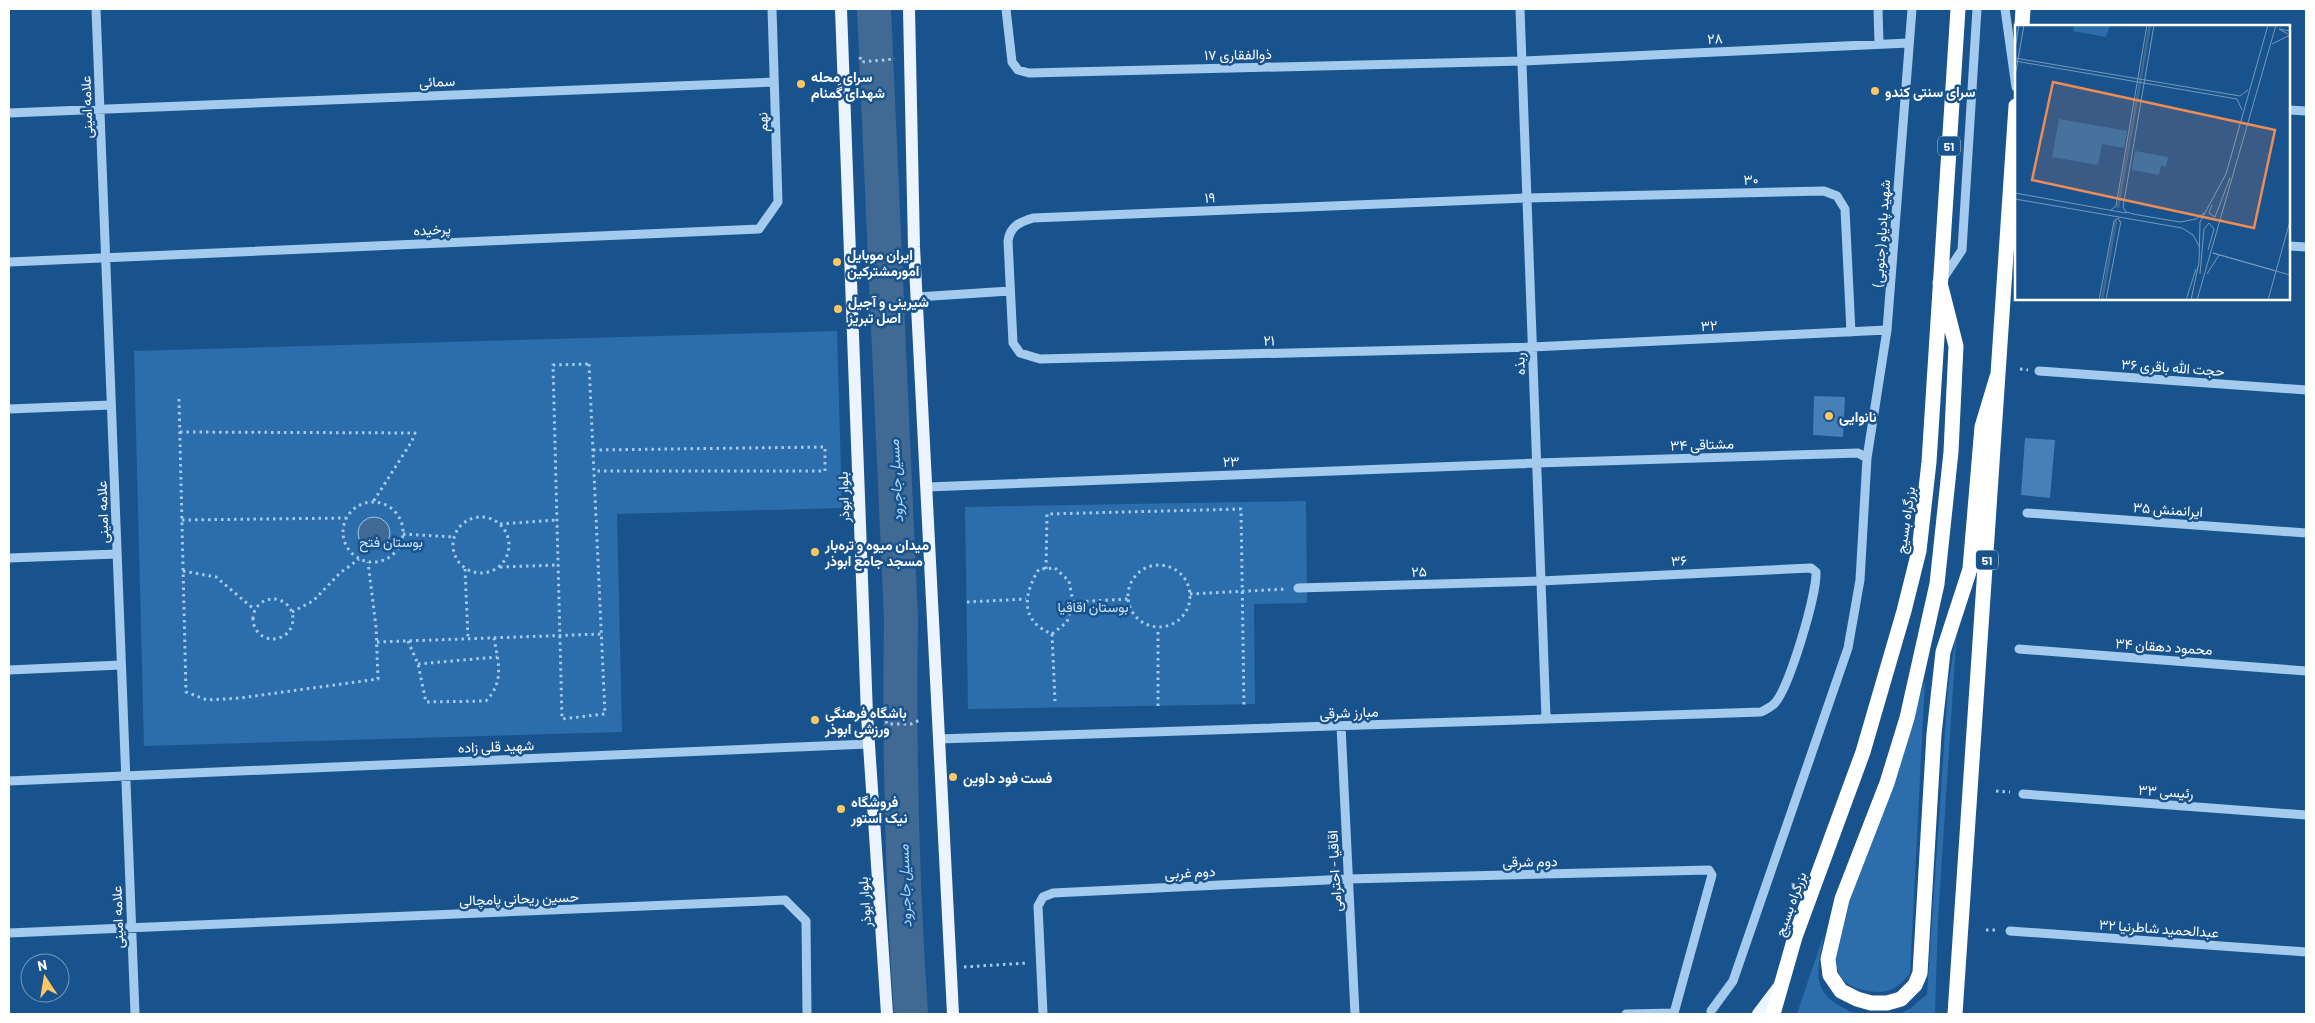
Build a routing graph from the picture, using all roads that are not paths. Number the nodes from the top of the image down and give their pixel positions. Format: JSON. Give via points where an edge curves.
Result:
{"nodes":[{"id":1,"x":96,"y":9,"type":"edge"},
{"id":2,"x":772,"y":9,"type":"edge"},
{"id":3,"x":841,"y":9,"type":"edge"},
{"id":4,"x":909,"y":9,"type":"edge"},
{"id":5,"x":1006,"y":9,"type":"edge"},
{"id":6,"x":1520,"y":9,"type":"edge"},
{"id":7,"x":1878,"y":9,"type":"edge"},
{"id":8,"x":1912,"y":9,"type":"edge"},
{"id":9,"x":1958,"y":9,"type":"edge"},
{"id":10,"x":1977,"y":9,"type":"edge"},
{"id":11,"x":2006,"y":9,"type":"edge"},
{"id":12,"x":2023,"y":9,"type":"edge"},
{"id":13,"x":2022,"y":25,"type":"edge"},
{"id":14,"x":1910,"y":43,"type":"junction"},
{"id":15,"x":1879,"y":44,"type":"junction"},
{"id":16,"x":1522,"y":61,"type":"junction"},
{"id":17,"x":2015,"y":79,"type":"edge"},
{"id":18,"x":774,"y":82,"type":"junction"},
{"id":19,"x":100,"y":108,"type":"junction"},
{"id":20,"x":2290,"y":110,"type":"edge"},
{"id":21,"x":2306,"y":111,"type":"edge"},
{"id":22,"x":9,"y":113,"type":"edge"},
{"id":23,"x":2015,"y":120,"type":"edge"},
{"id":24,"x":1527,"y":198,"type":"junction"},
{"id":25,"x":759,"y":229,"type":"joint"},
{"id":26,"x":2290,"y":246,"type":"edge"},
{"id":27,"x":2306,"y":248,"type":"edge"},
{"id":28,"x":106,"y":258,"type":"junction"},
{"id":29,"x":9,"y":262,"type":"edge"},
{"id":30,"x":1940,"y":283,"type":"junction"},
{"id":31,"x":1010,"y":291,"type":"junction"},
{"id":32,"x":917,"y":298,"type":"junction"},
{"id":33,"x":1887,"y":330,"type":"junction"},
{"id":34,"x":1851,"y":332,"type":"junction"},
{"id":35,"x":1013,"y":343,"type":"joint"},
{"id":36,"x":1532,"y":347,"type":"junction"},
{"id":37,"x":2039,"y":371,"type":"dead end"},
{"id":38,"x":1997,"y":378,"type":"junction"},
{"id":39,"x":2306,"y":390,"type":"edge"},
{"id":40,"x":111,"y":405,"type":"junction"},
{"id":41,"x":9,"y":409,"type":"edge"},
{"id":42,"x":1868,"y":458,"type":"junction"},
{"id":43,"x":1536,"y":463,"type":"junction"},
{"id":44,"x":927,"y":487,"type":"junction"},
{"id":45,"x":2027,"y":513,"type":"dead end"},
{"id":46,"x":2306,"y":533,"type":"edge"},
{"id":47,"x":117,"y":554,"type":"junction"},
{"id":48,"x":9,"y":558,"type":"edge"},
{"id":49,"x":1540,"y":581,"type":"junction"},
{"id":50,"x":1298,"y":588,"type":"road end"},
{"id":51,"x":2019,"y":649,"type":"dead end"},
{"id":52,"x":121,"y":665,"type":"junction"},
{"id":53,"x":9,"y":670,"type":"edge"},
{"id":54,"x":2306,"y":671,"type":"edge"},
{"id":55,"x":1761,"y":712,"type":"joint"},
{"id":56,"x":1546,"y":718,"type":"junction"},
{"id":57,"x":1341,"y":726,"type":"junction"},
{"id":58,"x":938,"y":739,"type":"junction"},
{"id":59,"x":868,"y":744,"type":"junction"},
{"id":60,"x":126,"y":775,"type":"junction"},
{"id":61,"x":9,"y":781,"type":"edge"},
{"id":62,"x":2023,"y":794,"type":"dead end"},
{"id":63,"x":2306,"y":815,"type":"edge"},
{"id":64,"x":1348,"y":879,"type":"junction"},
{"id":65,"x":132,"y":928,"type":"junction"},
{"id":66,"x":2010,"y":932,"type":"dead end"},
{"id":67,"x":9,"y":933,"type":"edge"},
{"id":68,"x":2306,"y":952,"type":"edge"},
{"id":69,"x":1780,"y":985,"type":"junction"},
{"id":70,"x":1711,"y":1011,"type":"dead end"},
{"id":71,"x":135,"y":1014,"type":"edge"},
{"id":72,"x":806,"y":1014,"type":"edge"},
{"id":73,"x":887,"y":1014,"type":"edge"},
{"id":74,"x":954,"y":1014,"type":"edge"},
{"id":75,"x":1043,"y":1014,"type":"edge"},
{"id":76,"x":1355,"y":1014,"type":"edge"},
{"id":77,"x":1626,"y":1014,"type":"edge"},
{"id":78,"x":1758,"y":1014,"type":"edge"},
{"id":79,"x":1772,"y":1014,"type":"edge"},
{"id":80,"x":1955,"y":1014,"type":"edge"}],
"edges":[{"from":1,"to":19,"type":"street","name":"علامه امینی"},
{"from":2,"to":18,"type":"street","name":"نهم"},
{"from":3,"to":59,"type":"main road","name":"بلوار ابوذر"},
{"from":4,"to":32,"type":"main road"},
{"from":5,"to":16,"type":"street","name":"ذوالفقاری ۱۷","via":[[1012,62],[1018,70],[1029,73]]},
{"from":6,"to":16,"type":"street","name":"ربذه"},
{"from":7,"to":15,"type":"street"},
{"from":8,"to":14,"type":"street","name":"شهید پادیاو (جنوبی)"},
{"from":9,"to":30,"type":"highway","name":"بزرگراه بسیج","number":"51"},
{"from":10,"to":30,"type":"street","via":[[1962,250]]},
{"from":11,"to":17,"type":"street"},
{"from":12,"to":13,"type":"highway"},
{"from":14,"to":15,"type":"street","name":"۲۸"},
{"from":14,"to":33,"type":"street","name":"شهید پادیاو (جنوبی)"},
{"from":15,"to":16,"type":"street","name":"۲۸"},
{"from":16,"to":24,"type":"street","name":"ربذه"},
{"from":18,"to":19,"type":"street","name":"سمائی"},
{"from":18,"to":25,"type":"street","name":"نهم","via":[[778,202]]},
{"from":19,"to":22,"type":"street","name":"سمائی"},
{"from":19,"to":28,"type":"street","name":"علامه امینی"},
{"from":20,"to":21,"type":"street"},
{"from":23,"to":38,"type":"highway","number":"51"},
{"from":24,"to":31,"type":"street","name":"۱۹","via":[[1033,218],[1019,222],[1009,232]]},
{"from":24,"to":34,"type":"street","name":"۳۰","via":[[1824,191],[1838,196],[1845,209]]},
{"from":24,"to":36,"type":"street","name":"ربذه"},
{"from":25,"to":28,"type":"street","name":"پرخیده"},
{"from":26,"to":27,"type":"street"},
{"from":28,"to":29,"type":"street","name":"پرخیده"},
{"from":28,"to":40,"type":"street","name":"علامه امینی"},
{"from":30,"to":38,"type":"highway","via":[[1956,346],[1951,452],[1937,584],[1907,718],[1888,783],[1842,899],[1828,959],[1830,975],[1841,991],[1871,1003],[1901,999],[1915,985],[1920,973],[1934,734],[1943,652],[1970,569],[1982,427]]},
{"from":30,"to":69,"type":"highway","name":"بزرگراه بسیج","number":"51","via":[[1929,462],[1918,551],[1864,752]]},
{"from":31,"to":32,"type":"street"},
{"from":31,"to":35,"type":"street","name":"۱۹"},
{"from":32,"to":44,"type":"main road"},
{"from":33,"to":34,"type":"street","name":"۳۲"},
{"from":33,"to":42,"type":"street","name":"شهید پادیاو (جنوبی)"},
{"from":34,"to":36,"type":"street","name":"۳۲"},
{"from":35,"to":36,"type":"street","name":"۲۱","via":[[1020,353],[1040,359]]},
{"from":36,"to":43,"type":"street","name":"ربذه"},
{"from":37,"to":39,"type":"street","name":"حجت الله باقری ۳۶"},
{"from":38,"to":80,"type":"highway","number":"51","via":[[1991,513],[1967,812]]},
{"from":40,"to":41,"type":"street"},
{"from":40,"to":47,"type":"street","name":"علامه امینی"},
{"from":42,"to":43,"type":"street","name":"۳۴ مشتاقی","via":[[1858,453]]},
{"from":42,"to":70,"type":"street","name":"شهید پادیاو (جنوبی)","via":[[1860,580],[1848,648],[1733,981]]},
{"from":43,"to":44,"type":"street","name":"۲۳"},
{"from":43,"to":49,"type":"street","name":"ربذه"},
{"from":44,"to":58,"type":"main road"},
{"from":45,"to":46,"type":"street","name":"ایرانمنش ۳۵"},
{"from":47,"to":48,"type":"street"},
{"from":47,"to":52,"type":"street","name":"علامه امینی"},
{"from":49,"to":50,"type":"street","name":"۲۵"},
{"from":49,"to":55,"type":"street","name":"۳۶","via":[[1810,568],[1816,572],[1813,598],[1783,689],[1774,705]]},
{"from":49,"to":56,"type":"street","name":"ربذه"},
{"from":51,"to":54,"type":"street","name":"محمود دهقان ۳۴"},
{"from":52,"to":53,"type":"street"},
{"from":52,"to":60,"type":"street","name":"علامه امینی"},
{"from":55,"to":56,"type":"street","name":"مبارز شرقی"},
{"from":56,"to":57,"type":"street","name":"مبارز شرقی"},
{"from":57,"to":58,"type":"street","name":"مبارز شرقی"},
{"from":57,"to":64,"type":"street","name":"اقاقیا - احترامی"},
{"from":58,"to":74,"type":"main road"},
{"from":59,"to":60,"type":"street","name":"شهید قلی زاده"},
{"from":59,"to":73,"type":"main road","name":"بلوار ابوذر"},
{"from":60,"to":61,"type":"street","name":"شهید قلی زاده"},
{"from":60,"to":65,"type":"street","name":"علامه امینی"},
{"from":62,"to":63,"type":"street","name":"رئیسی ۳۳"},
{"from":64,"to":75,"type":"street","name":"دوم غربی","via":[[1053,893],[1043,897],[1038,906]]},
{"from":64,"to":76,"type":"street","name":"اقاقیا - احترامی"},
{"from":64,"to":77,"type":"street","name":"دوم شرقی","via":[[1711,872],[1674,1013]]},
{"from":65,"to":67,"type":"street","name":"حسین ریحانی پامچالی"},
{"from":65,"to":71,"type":"street","name":"علامه امینی"},
{"from":65,"to":72,"type":"street","name":"حسین ریحانی پامچالی","via":[[784,900],[806,921]]},
{"from":66,"to":68,"type":"street","name":"عبدالحمید شاطرنیا ۳۲"},
{"from":69,"to":78,"type":"main road"},
{"from":69,"to":79,"type":"highway","name":"بزرگراه بسیج","number":"51"}]}
